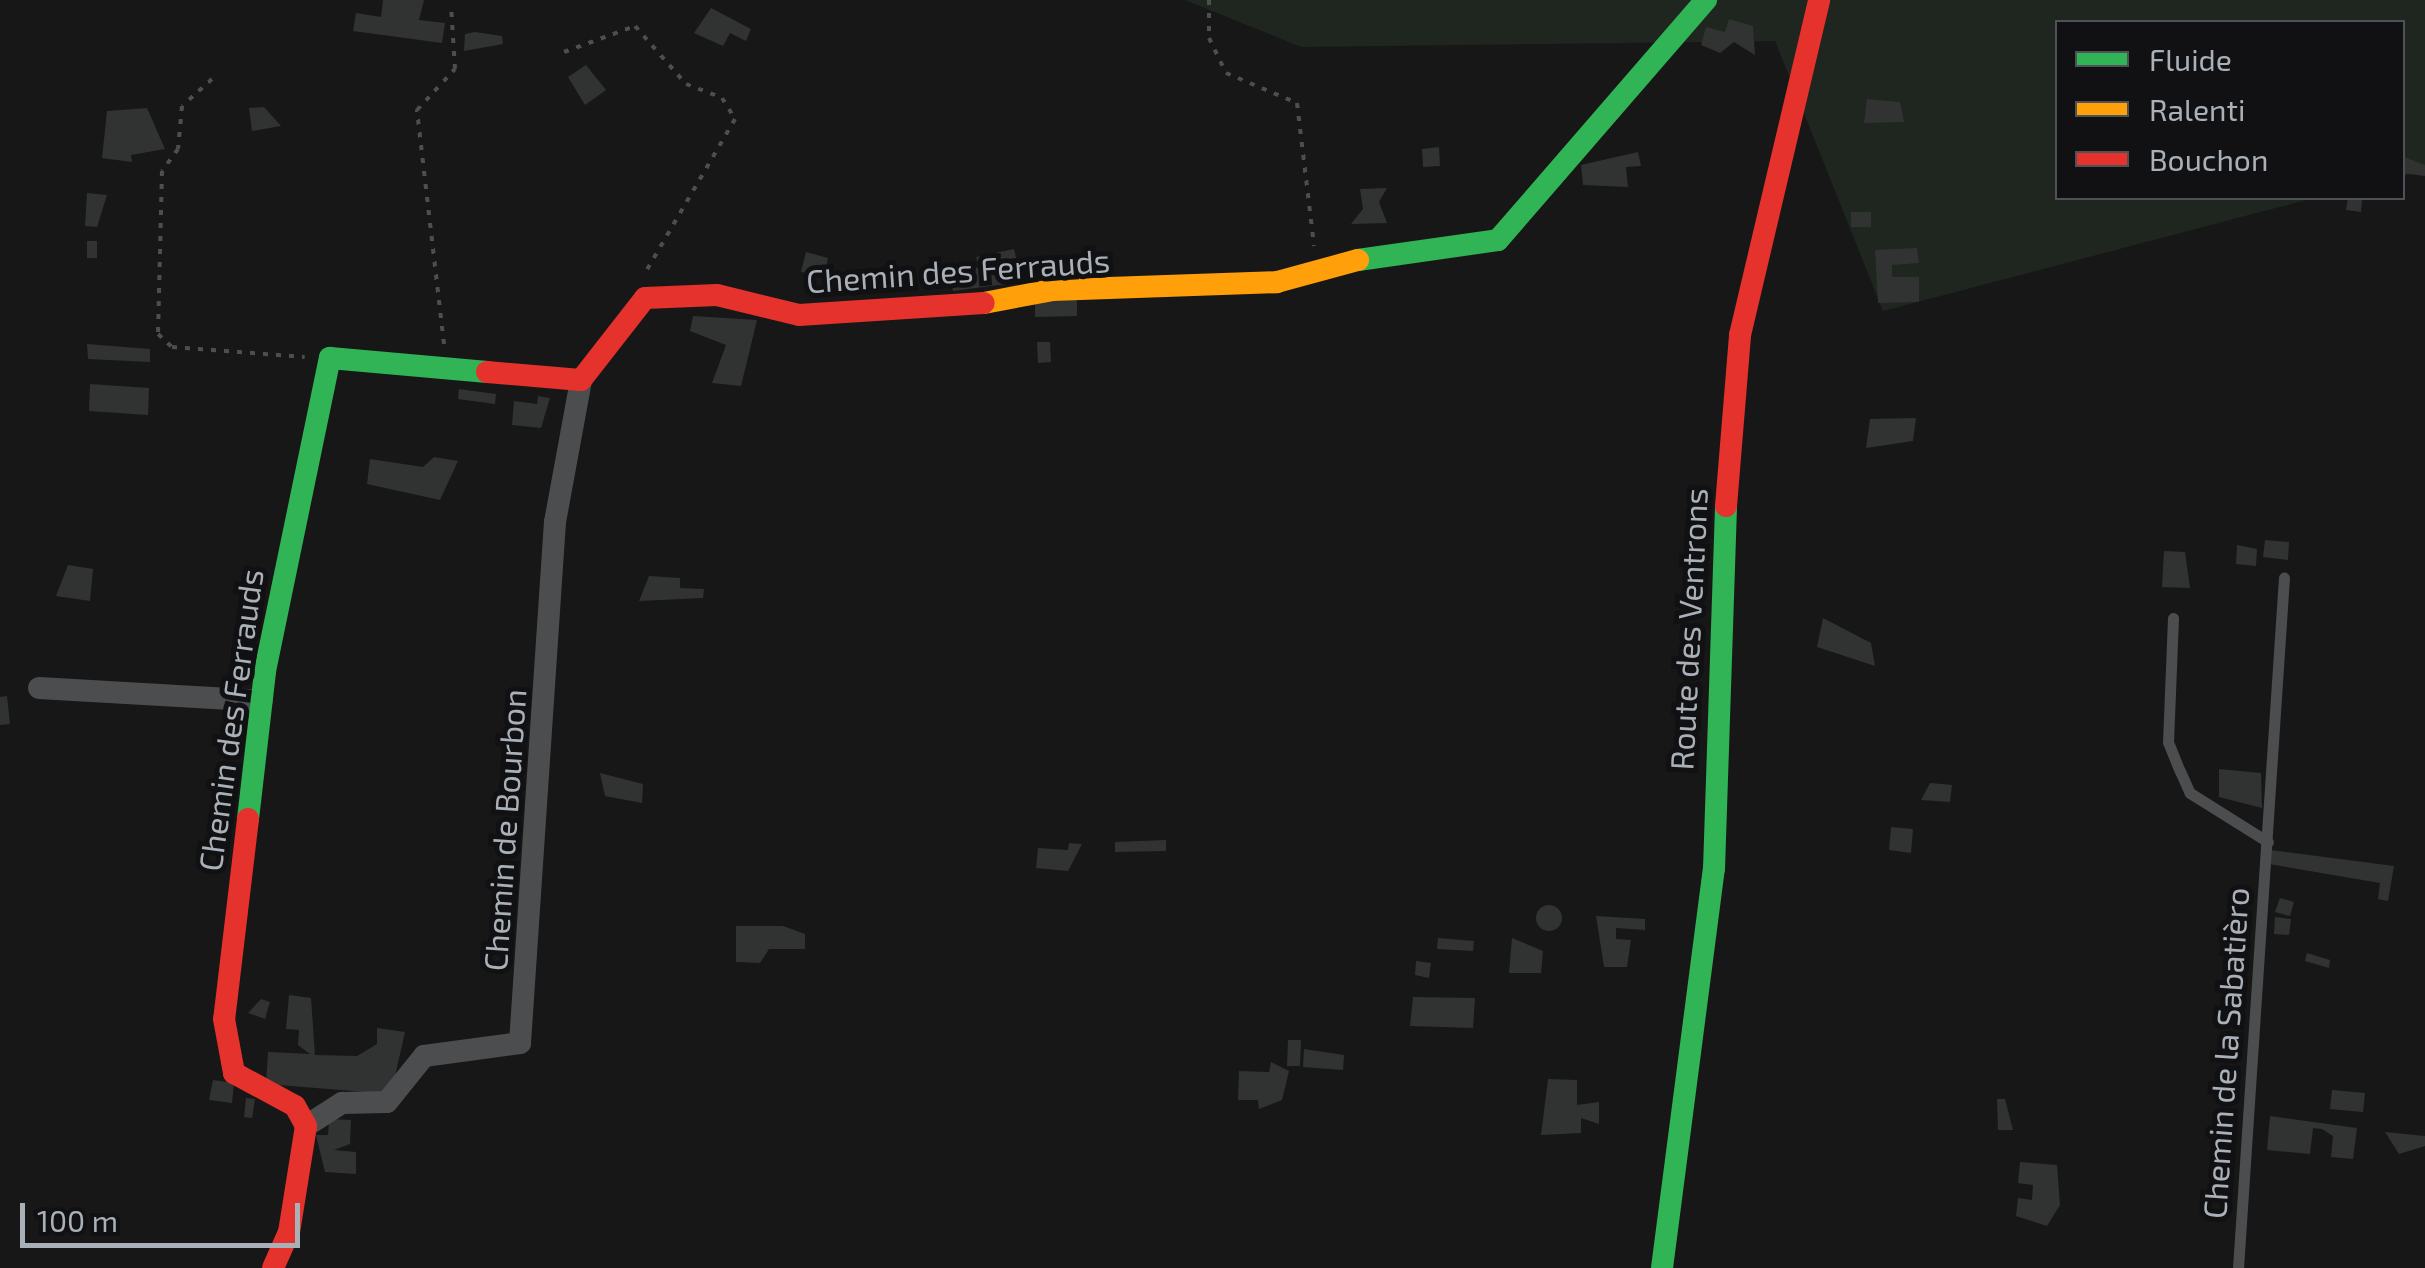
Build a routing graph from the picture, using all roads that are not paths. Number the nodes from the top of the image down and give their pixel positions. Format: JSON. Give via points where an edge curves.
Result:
{"nodes":[{"id":1,"x":1706,"y":0,"type":"edge"},
{"id":2,"x":1819,"y":0,"type":"edge"},
{"id":3,"x":581,"y":380,"type":"junction"},
{"id":4,"x":2284,"y":578,"type":"dead end"},
{"id":5,"x":2173,"y":618,"type":"dead end"},
{"id":6,"x":38,"y":688,"type":"dead end"},
{"id":7,"x":262,"y":701,"type":"junction"},
{"id":8,"x":2268,"y":842,"type":"junction"},
{"id":9,"x":306,"y":1126,"type":"junction"},
{"id":10,"x":271,"y":1268,"type":"edge"},
{"id":11,"x":1662,"y":1268,"type":"edge"},
{"id":12,"x":2238,"y":1268,"type":"edge"}],
"edges":[{"from":1,"to":3,"type":"street","name":"Chemin des Ferrauds","via":[[1498,240],[1200,291],[1052,290],[963,308],[799,315],[716,294],[645,298]]},
{"from":2,"to":11,"type":"street","name":"Route des Ventrons","via":[[1740,335],[1719,590],[1714,868]]},
{"from":3,"to":7,"type":"street","name":"Chemin des Ferrauds","via":[[330,358]]},
{"from":3,"to":9,"type":"street","name":"Chemin de Bourbon","via":[[555,522],[520,1043],[424,1056],[387,1102],[342,1102]]},
{"from":4,"to":8,"type":"lane","name":"Chemin de la Sabatièro"},
{"from":5,"to":8,"type":"lane","name":"Chemin de la Sabatièro","via":[[2168,742],[2180,771],[2190,793]]},
{"from":6,"to":7,"type":"street"},
{"from":7,"to":9,"type":"street","name":"Chemin des Ferrauds","via":[[224,1018],[234,1073],[295,1106]]},
{"from":8,"to":12,"type":"lane","name":"Chemin de la Sabatièro"},
{"from":9,"to":10,"type":"street","via":[[289,1232]]}]}
